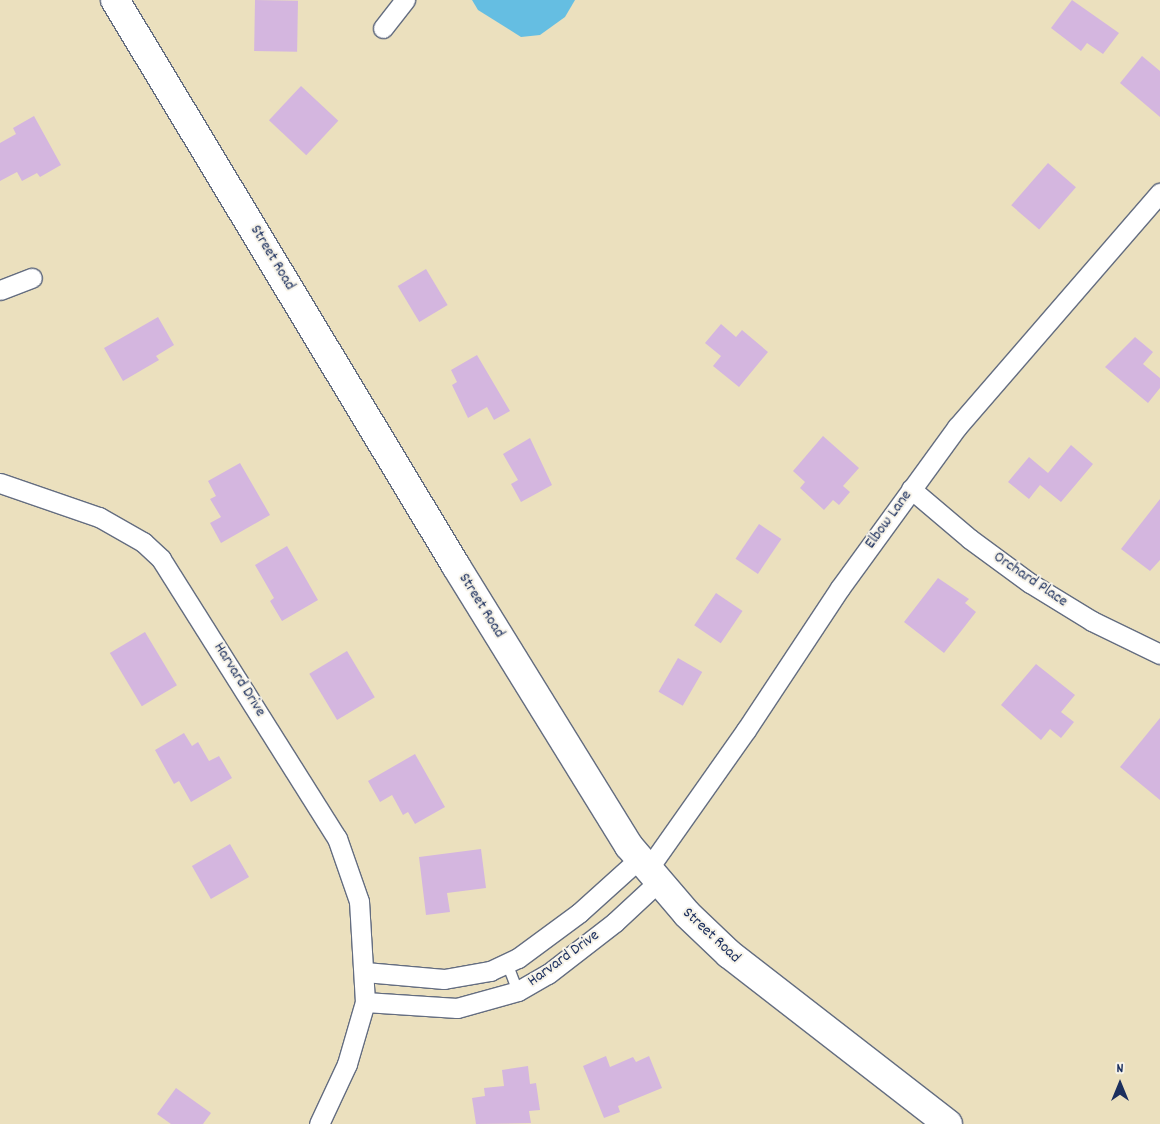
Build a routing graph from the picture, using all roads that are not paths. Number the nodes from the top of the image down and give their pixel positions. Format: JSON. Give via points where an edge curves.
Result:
{"nodes":[{"id":1,"x":115,"y":0,"type":"edge"},
{"id":2,"x":405,"y":0,"type":"edge"},
{"id":3,"x":383,"y":28,"type":"dead end"},
{"id":4,"x":1160,"y":193,"type":"edge"},
{"id":5,"x":32,"y":278,"type":"dead end"},
{"id":6,"x":0,"y":290,"type":"edge"},
{"id":7,"x":0,"y":483,"type":"edge"},
{"id":8,"x":911,"y":490,"type":"junction"},
{"id":9,"x":1160,"y":654,"type":"edge"},
{"id":10,"x":648,"y":870,"type":"junction"},
{"id":11,"x":507,"y":963,"type":"junction"},
{"id":12,"x":365,"y":972,"type":"junction"},
{"id":13,"x":518,"y":991,"type":"junction"},
{"id":14,"x":365,"y":1002,"type":"junction"},
{"id":15,"x":319,"y":1124,"type":"edge"},
{"id":16,"x":948,"y":1124,"type":"edge"}],
"edges":[{"from":1,"to":10,"type":"main road","name":"Street Road","via":[[456,566]]},
{"from":2,"to":3,"type":"street"},
{"from":4,"to":8,"type":"street","name":"Elbow Lane","via":[[963,420]]},
{"from":5,"to":6,"type":"street"},
{"from":7,"to":12,"type":"street","name":"Harvard Drive","via":[[122,528],[143,542],[170,568],[337,838],[359,901]]},
{"from":8,"to":9,"type":"street","name":"Orchard Place","via":[[1030,583],[1092,621]]},
{"from":8,"to":10,"type":"street","name":"Elbow Lane"},
{"from":10,"to":11,"type":"street","name":"Harvard Drive"},
{"from":10,"to":13,"type":"street","name":"Harvard Drive","via":[[615,922],[548,974]]},
{"from":10,"to":16,"type":"main road","name":"Street Road","via":[[728,954]]},
{"from":11,"to":12,"type":"street","name":"Harvard Drive","via":[[490,971],[444,979]]},
{"from":11,"to":13,"type":"lane"},
{"from":12,"to":14,"type":"street","name":"Harvard Drive"},
{"from":13,"to":14,"type":"street","name":"Harvard Drive","via":[[457,1008]]},
{"from":14,"to":15,"type":"street","name":"Harvard Drive","via":[[348,1064]]}]}
